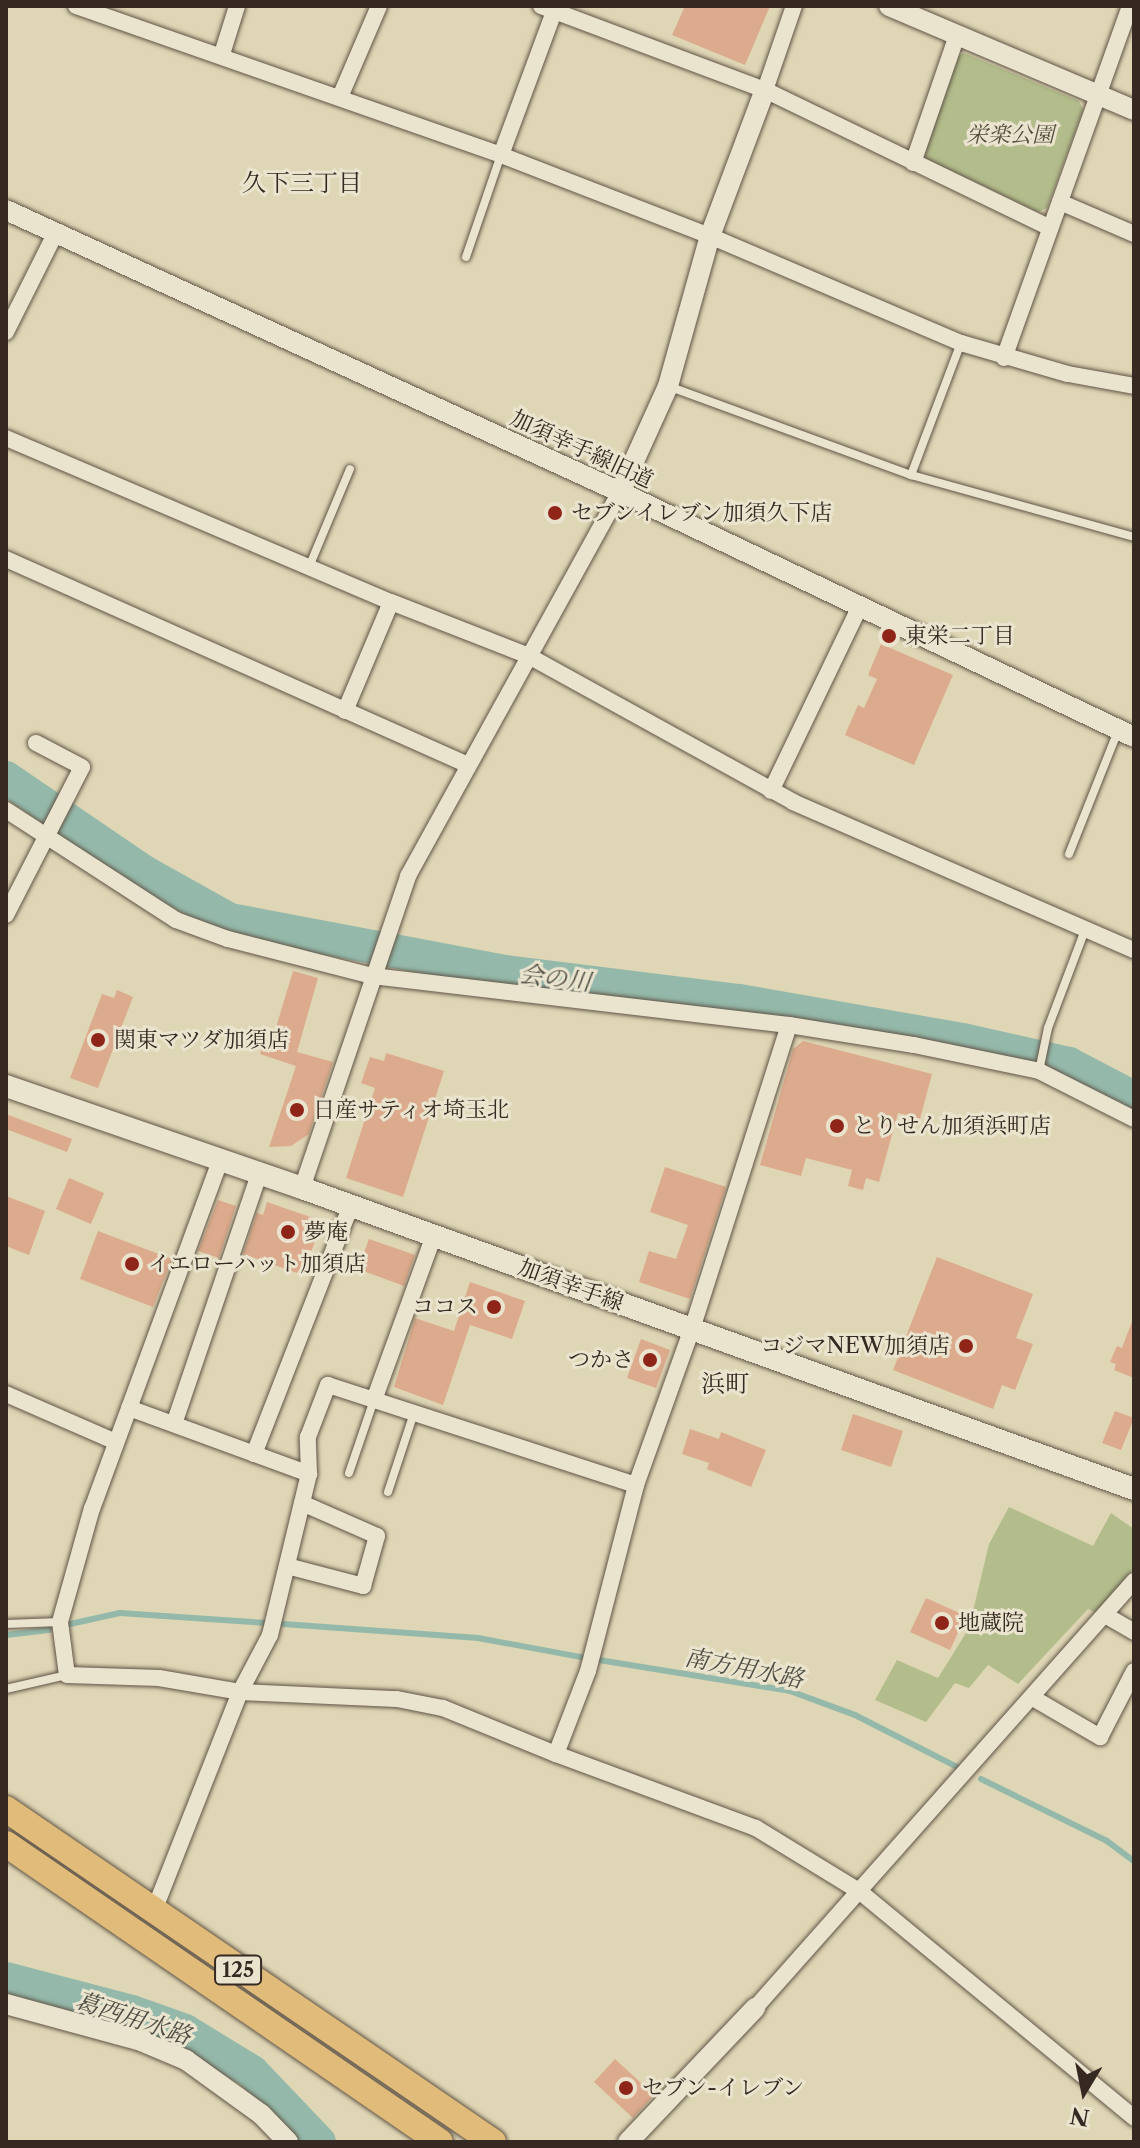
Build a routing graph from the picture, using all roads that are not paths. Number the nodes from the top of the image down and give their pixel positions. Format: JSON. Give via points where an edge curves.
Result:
{"nodes":[{"id":1,"x":76,"y":6,"type":"edge"},
{"id":2,"x":237,"y":6,"type":"edge"},
{"id":3,"x":379,"y":6,"type":"edge"},
{"id":4,"x":794,"y":6,"type":"edge"},
{"id":5,"x":889,"y":6,"type":"edge"},
{"id":6,"x":1130,"y":6,"type":"edge"},
{"id":7,"x":550,"y":8,"type":"edge"},
{"id":8,"x":957,"y":35,"type":"junction"},
{"id":9,"x":222,"y":54,"type":"junction"},
{"id":10,"x":765,"y":90,"type":"junction"},
{"id":11,"x":1099,"y":95,"type":"junction"},
{"id":12,"x":340,"y":97,"type":"junction"},
{"id":13,"x":1134,"y":110,"type":"edge"},
{"id":14,"x":501,"y":155,"type":"junction"},
{"id":15,"x":913,"y":163,"type":"junction"},
{"id":16,"x":1060,"y":202,"type":"junction"},
{"id":17,"x":6,"y":210,"type":"edge"},
{"id":18,"x":1050,"y":228,"type":"junction"},
{"id":19,"x":56,"y":232,"type":"junction"},
{"id":20,"x":1134,"y":234,"type":"edge"},
{"id":21,"x":710,"y":236,"type":"junction"},
{"id":22,"x":466,"y":257,"type":"dead end"},
{"id":23,"x":6,"y":332,"type":"edge"},
{"id":24,"x":961,"y":343,"type":"junction"},
{"id":25,"x":1004,"y":358,"type":"junction"},
{"id":26,"x":668,"y":386,"type":"junction"},
{"id":27,"x":1134,"y":386,"type":"edge"},
{"id":28,"x":6,"y":438,"type":"edge"},
{"id":29,"x":350,"y":469,"type":"dead end"},
{"id":30,"x":911,"y":475,"type":"junction"},
{"id":31,"x":620,"y":492,"type":"junction"},
{"id":32,"x":1134,"y":537,"type":"edge"},
{"id":33,"x":6,"y":559,"type":"edge"},
{"id":34,"x":309,"y":567,"type":"junction"},
{"id":35,"x":391,"y":602,"type":"junction"},
{"id":36,"x":859,"y":608,"type":"junction"},
{"id":37,"x":529,"y":656,"type":"junction"},
{"id":38,"x":345,"y":711,"type":"junction"},
{"id":39,"x":1126,"y":734,"type":"edge"},
{"id":40,"x":36,"y":743,"type":"dead end"},
{"id":41,"x":468,"y":765,"type":"junction"},
{"id":42,"x":771,"y":791,"type":"junction"},
{"id":43,"x":6,"y":810,"type":"edge"},
{"id":44,"x":47,"y":837,"type":"junction"},
{"id":45,"x":1069,"y":854,"type":"dead end"},
{"id":46,"x":6,"y":915,"type":"edge"},
{"id":47,"x":1085,"y":930,"type":"junction"},
{"id":48,"x":1134,"y":950,"type":"edge"},
{"id":49,"x":375,"y":970,"type":"junction"},
{"id":50,"x":789,"y":1025,"type":"junction"},
{"id":51,"x":1039,"y":1071,"type":"junction"},
{"id":52,"x":6,"y":1086,"type":"edge"},
{"id":53,"x":1134,"y":1119,"type":"edge"},
{"id":54,"x":220,"y":1161,"type":"junction"},
{"id":55,"x":259,"y":1174,"type":"junction"},
{"id":56,"x":302,"y":1188,"type":"junction"},
{"id":57,"x":351,"y":1205,"type":"junction"},
{"id":58,"x":434,"y":1235,"type":"junction"},
{"id":59,"x":692,"y":1329,"type":"junction"},
{"id":60,"x":6,"y":1394,"type":"edge"},
{"id":61,"x":374,"y":1400,"type":"junction"},
{"id":62,"x":129,"y":1408,"type":"junction"},
{"id":63,"x":414,"y":1413,"type":"junction"},
{"id":64,"x":174,"y":1424,"type":"junction"},
{"id":65,"x":116,"y":1442,"type":"junction"},
{"id":66,"x":254,"y":1454,"type":"junction"},
{"id":67,"x":349,"y":1473,"type":"dead end"},
{"id":68,"x":309,"y":1474,"type":"junction"},
{"id":69,"x":636,"y":1485,"type":"junction"},
{"id":70,"x":1134,"y":1489,"type":"edge"},
{"id":71,"x":388,"y":1492,"type":"dead end"},
{"id":72,"x":302,"y":1503,"type":"junction"},
{"id":73,"x":287,"y":1566,"type":"junction"},
{"id":74,"x":1134,"y":1581,"type":"edge"},
{"id":75,"x":1105,"y":1615,"type":"junction"},
{"id":76,"x":60,"y":1622,"type":"junction"},
{"id":77,"x":6,"y":1624,"type":"edge"},
{"id":78,"x":1134,"y":1632,"type":"edge"},
{"id":79,"x":1134,"y":1671,"type":"edge"},
{"id":80,"x":67,"y":1675,"type":"junction"},
{"id":81,"x":6,"y":1689,"type":"edge"},
{"id":82,"x":240,"y":1692,"type":"junction"},
{"id":83,"x":1033,"y":1698,"type":"junction"},
{"id":84,"x":556,"y":1754,"type":"junction"},
{"id":85,"x":6,"y":1809,"type":"edge"},
{"id":86,"x":6,"y":1844,"type":"edge"},
{"id":87,"x":859,"y":1891,"type":"junction"},
{"id":88,"x":153,"y":1913,"type":"junction"},
{"id":89,"x":6,"y":2004,"type":"edge"},
{"id":90,"x":755,"y":2008,"type":"joint"},
{"id":91,"x":1134,"y":2118,"type":"edge"},
{"id":92,"x":288,"y":2142,"type":"edge"},
{"id":93,"x":440,"y":2142,"type":"edge"},
{"id":94,"x":493,"y":2142,"type":"edge"},
{"id":95,"x":628,"y":2142,"type":"edge"}],
"edges":[{"from":1,"to":9,"type":"street"},
{"from":2,"to":9,"type":"street"},
{"from":3,"to":12,"type":"street"},
{"from":4,"to":10,"type":"street"},
{"from":5,"to":8,"type":"street"},
{"from":6,"to":11,"type":"street"},
{"from":7,"to":10,"type":"street"},
{"from":7,"to":14,"type":"street"},
{"from":8,"to":11,"type":"street"},
{"from":8,"to":15,"type":"street"},
{"from":9,"to":12,"type":"street"},
{"from":10,"to":15,"type":"street"},
{"from":10,"to":21,"type":"street"},
{"from":11,"to":13,"type":"street"},
{"from":11,"to":16,"type":"street"},
{"from":12,"to":14,"type":"street"},
{"from":14,"to":21,"type":"street"},
{"from":14,"to":22,"type":"lane"},
{"from":15,"to":18,"type":"street"},
{"from":16,"to":18,"type":"street"},
{"from":16,"to":20,"type":"street"},
{"from":17,"to":19,"type":"street","name":"加須幸手線旧道"},
{"from":18,"to":25,"type":"street"},
{"from":19,"to":23,"type":"street"},
{"from":19,"to":31,"type":"street","name":"加須幸手線旧道"},
{"from":21,"to":24,"type":"street"},
{"from":21,"to":26,"type":"street"},
{"from":24,"to":25,"type":"street"},
{"from":24,"to":30,"type":"lane"},
{"from":25,"to":27,"type":"street"},
{"from":26,"to":30,"type":"lane"},
{"from":26,"to":31,"type":"street"},
{"from":28,"to":34,"type":"street"},
{"from":29,"to":34,"type":"lane"},
{"from":30,"to":32,"type":"lane"},
{"from":31,"to":36,"type":"street","name":"加須幸手線旧道"},
{"from":31,"to":37,"type":"street"},
{"from":33,"to":38,"type":"street"},
{"from":34,"to":35,"type":"street"},
{"from":35,"to":37,"type":"street"},
{"from":35,"to":38,"type":"street"},
{"from":36,"to":39,"type":"street","name":"加須幸手線旧道"},
{"from":36,"to":42,"type":"street"},
{"from":37,"to":41,"type":"street"},
{"from":37,"to":42,"type":"street"},
{"from":38,"to":41,"type":"street"},
{"from":39,"to":45,"type":"lane"},
{"from":40,"to":44,"type":"street","via":[[82,767]]},
{"from":41,"to":49,"type":"street","via":[[426,838]]},
{"from":42,"to":47,"type":"street"},
{"from":43,"to":44,"type":"street"},
{"from":44,"to":46,"type":"street"},
{"from":44,"to":49,"type":"street","via":[[176,920],[228,939]]},
{"from":47,"to":48,"type":"street"},
{"from":47,"to":51,"type":"lane","via":[[1048,1028]]},
{"from":49,"to":50,"type":"street"},
{"from":49,"to":56,"type":"street"},
{"from":50,"to":51,"type":"street"},
{"from":50,"to":59,"type":"street"},
{"from":51,"to":53,"type":"street"},
{"from":52,"to":54,"type":"main road","name":"加須幸手線"},
{"from":54,"to":55,"type":"main road","name":"加須幸手線"},
{"from":54,"to":62,"type":"street"},
{"from":55,"to":56,"type":"main road","name":"加須幸手線"},
{"from":55,"to":64,"type":"street"},
{"from":56,"to":57,"type":"main road","name":"加須幸手線"},
{"from":57,"to":58,"type":"main road","name":"加須幸手線"},
{"from":57,"to":66,"type":"street"},
{"from":58,"to":59,"type":"main road","name":"加須幸手線"},
{"from":58,"to":61,"type":"street"},
{"from":59,"to":69,"type":"street"},
{"from":59,"to":70,"type":"main road","name":"加須幸手線"},
{"from":60,"to":65,"type":"street"},
{"from":61,"to":63,"type":"street"},
{"from":61,"to":67,"type":"lane"},
{"from":61,"to":68,"type":"street","via":[[328,1385],[308,1437]]},
{"from":62,"to":64,"type":"street"},
{"from":62,"to":65,"type":"street"},
{"from":63,"to":69,"type":"street"},
{"from":63,"to":71,"type":"lane"},
{"from":64,"to":66,"type":"street"},
{"from":65,"to":76,"type":"street"},
{"from":66,"to":68,"type":"street"},
{"from":68,"to":72,"type":"street"},
{"from":69,"to":84,"type":"street","via":[[588,1671]]},
{"from":72,"to":73,"type":"street"},
{"from":72,"to":73,"type":"street","via":[[377,1536],[363,1586]]},
{"from":73,"to":82,"type":"street","via":[[270,1635]]},
{"from":74,"to":75,"type":"street"},
{"from":75,"to":78,"type":"street"},
{"from":75,"to":83,"type":"street"},
{"from":76,"to":77,"type":"lane"},
{"from":76,"to":80,"type":"street"},
{"from":79,"to":83,"type":"street","via":[[1100,1737]]},
{"from":80,"to":81,"type":"lane"},
{"from":80,"to":82,"type":"street","via":[[159,1678]]},
{"from":82,"to":84,"type":"street","via":[[397,1699],[443,1708]]},
{"from":82,"to":88,"type":"street"},
{"from":83,"to":87,"type":"street"},
{"from":84,"to":87,"type":"street","via":[[756,1828]]},
{"from":85,"to":88,"type":"highway","number":"125"},
{"from":86,"to":93,"type":"highway","number":"125"},
{"from":87,"to":90,"type":"street"},
{"from":87,"to":91,"type":"street"},
{"from":88,"to":94,"type":"highway","number":"125"},
{"from":89,"to":92,"type":"street","via":[[141,2041],[186,2060],[261,2114]]},
{"from":90,"to":95,"type":"street"}]}
